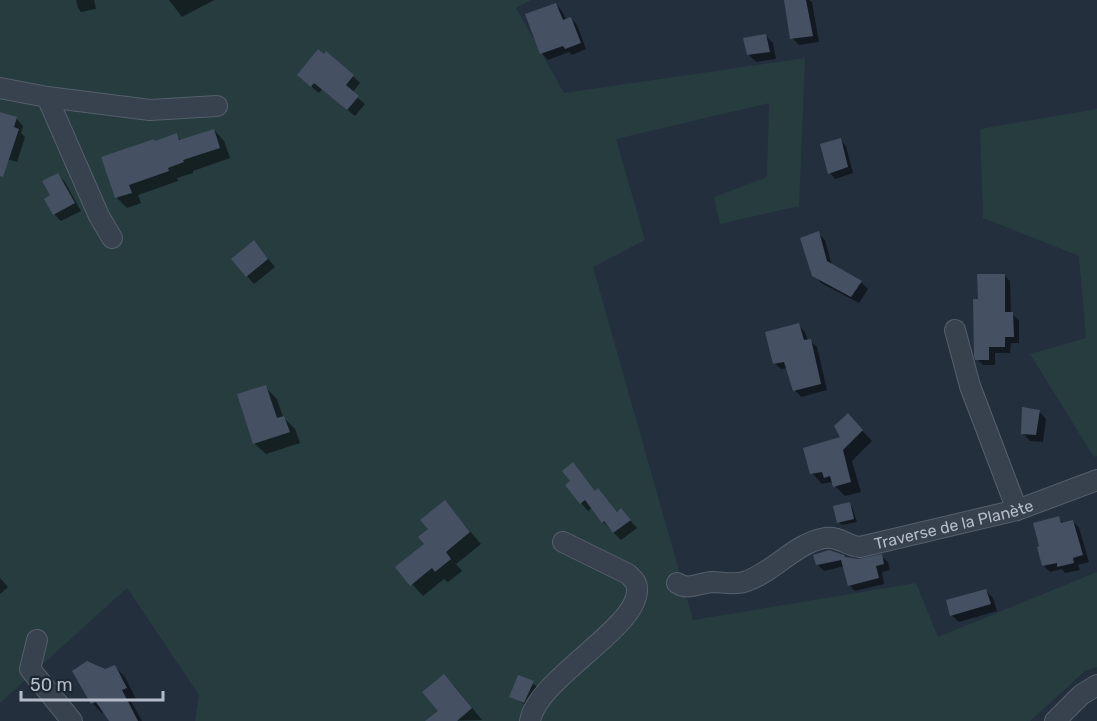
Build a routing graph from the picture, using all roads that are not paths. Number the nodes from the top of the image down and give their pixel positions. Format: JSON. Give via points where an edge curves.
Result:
{"nodes":[{"id":1,"x":0,"y":88,"type":"edge"},
{"id":2,"x":47,"y":98,"type":"junction"},
{"id":3,"x":217,"y":106,"type":"dead end"},
{"id":4,"x":112,"y":238,"type":"dead end"},
{"id":5,"x":955,"y":330,"type":"dead end"},
{"id":6,"x":1097,"y":480,"type":"edge"},
{"id":7,"x":1017,"y":510,"type":"junction"},
{"id":8,"x":563,"y":542,"type":"dead end"},
{"id":9,"x":677,"y":583,"type":"dead end"},
{"id":10,"x":37,"y":640,"type":"dead end"},
{"id":11,"x":1097,"y":685,"type":"edge"},
{"id":12,"x":72,"y":721,"type":"edge"},
{"id":13,"x":530,"y":721,"type":"edge"},
{"id":14,"x":1055,"y":721,"type":"edge"}],
"edges":[{"from":1,"to":2,"type":"street"},
{"from":2,"to":3,"type":"street","via":[[150,110]]},
{"from":2,"to":4,"type":"street"},
{"from":5,"to":7,"type":"street","via":[[970,386]]},
{"from":6,"to":7,"type":"street","name":"Traverse de la Planète"},
{"from":7,"to":9,"type":"street","name":"Traverse de la Planète","via":[[860,547],[827,538],[741,583],[712,582],[690,588]]},
{"from":8,"to":13,"type":"street","via":[[628,574],[637,591],[623,619],[553,686],[537,704]]},
{"from":10,"to":12,"type":"street","via":[[30,669]]},
{"from":11,"to":14,"type":"street"}]}
